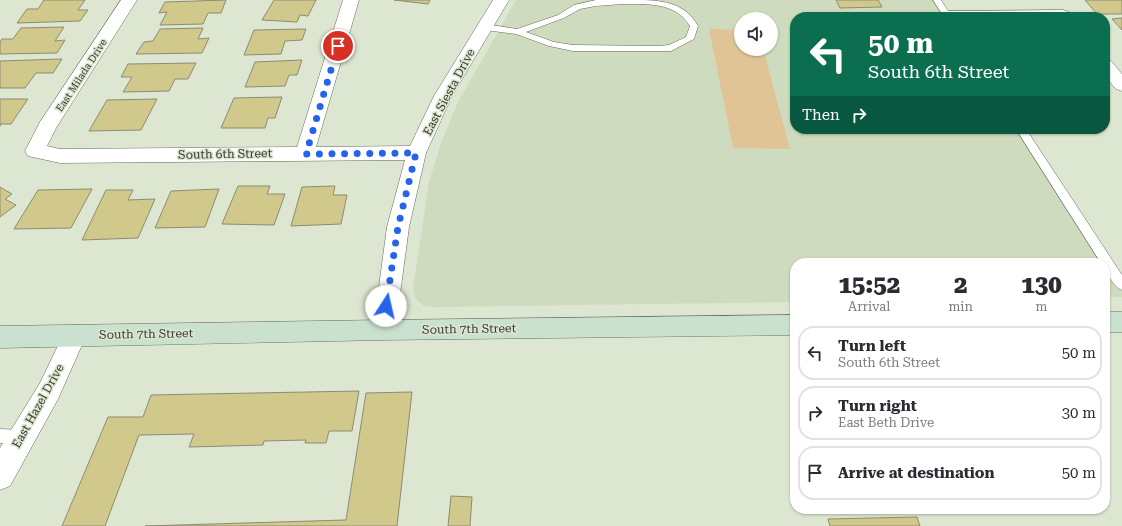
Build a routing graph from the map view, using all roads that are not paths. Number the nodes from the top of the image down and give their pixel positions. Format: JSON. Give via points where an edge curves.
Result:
{"nodes":[{"id":1,"x":129,"y":0,"type":"edge"},
{"id":2,"x":351,"y":0,"type":"edge"},
{"id":3,"x":500,"y":0,"type":"edge"},
{"id":4,"x":937,"y":0,"type":"edge"},
{"id":5,"x":1050,"y":0,"type":"edge"},
{"id":6,"x":945,"y":12,"type":"edge"},
{"id":7,"x":1060,"y":12,"type":"edge"},
{"id":8,"x":485,"y":26,"type":"junction"},
{"id":9,"x":518,"y":32,"type":"junction"},
{"id":10,"x":1110,"y":71,"type":"edge"},
{"id":11,"x":1122,"y":85,"type":"edge"},
{"id":12,"x":1024,"y":134,"type":"edge"},
{"id":13,"x":35,"y":151,"type":"joint"},
{"id":14,"x":416,"y":153,"type":"junction"},
{"id":15,"x":306,"y":154,"type":"junction"},
{"id":16,"x":1105,"y":258,"type":"edge"},
{"id":17,"x":1110,"y":266,"type":"edge"},
{"id":18,"x":1122,"y":285,"type":"edge"},
{"id":19,"x":1110,"y":322,"type":"edge"},
{"id":20,"x":1122,"y":322,"type":"edge"},
{"id":21,"x":790,"y":325,"type":"edge"},
{"id":22,"x":382,"y":330,"type":"junction"},
{"id":23,"x":74,"y":336,"type":"junction"},
{"id":24,"x":0,"y":337,"type":"edge"},
{"id":25,"x":11,"y":437,"type":"edge"},
{"id":26,"x":0,"y":476,"type":"edge"}],
"edges":[{"from":1,"to":13,"type":"street","name":"East Milada Drive","via":[[47,127]]},
{"from":2,"to":15,"type":"street"},
{"from":3,"to":8,"type":"street","name":"East Siesta Drive"},
{"from":4,"to":6,"type":"lane"},
{"from":5,"to":7,"type":"street"},
{"from":8,"to":9,"type":"lane"},
{"from":8,"to":14,"type":"street","name":"East Siesta Drive","via":[[443,96]]},
{"from":9,"to":9,"type":"lane","via":[[552,44],[573,48],[659,49],[670,48],[690,39],[694,26],[682,11],[669,5],[656,2],[601,2],[577,7],[568,13]]},
{"from":10,"to":11,"type":"street"},
{"from":12,"to":16,"type":"lane"},
{"from":13,"to":15,"type":"street","name":"South 6th Street","via":[[60,156]]},
{"from":14,"to":15,"type":"street","name":"South 6th Street"},
{"from":14,"to":22,"type":"street","name":"East Siesta Drive","via":[[398,227]]},
{"from":17,"to":18,"type":"lane"},
{"from":19,"to":20,"type":"main road"},
{"from":21,"to":22,"type":"main road","name":"South 7th Street"},
{"from":22,"to":23,"type":"main road","name":"South 7th Street"},
{"from":23,"to":24,"type":"main road","name":"South 7th Street"},
{"from":23,"to":25,"type":"street","name":"East Hazel Drive","via":[[49,391]]},
{"from":25,"to":26,"type":"street","name":"East Hazel Drive"}]}
